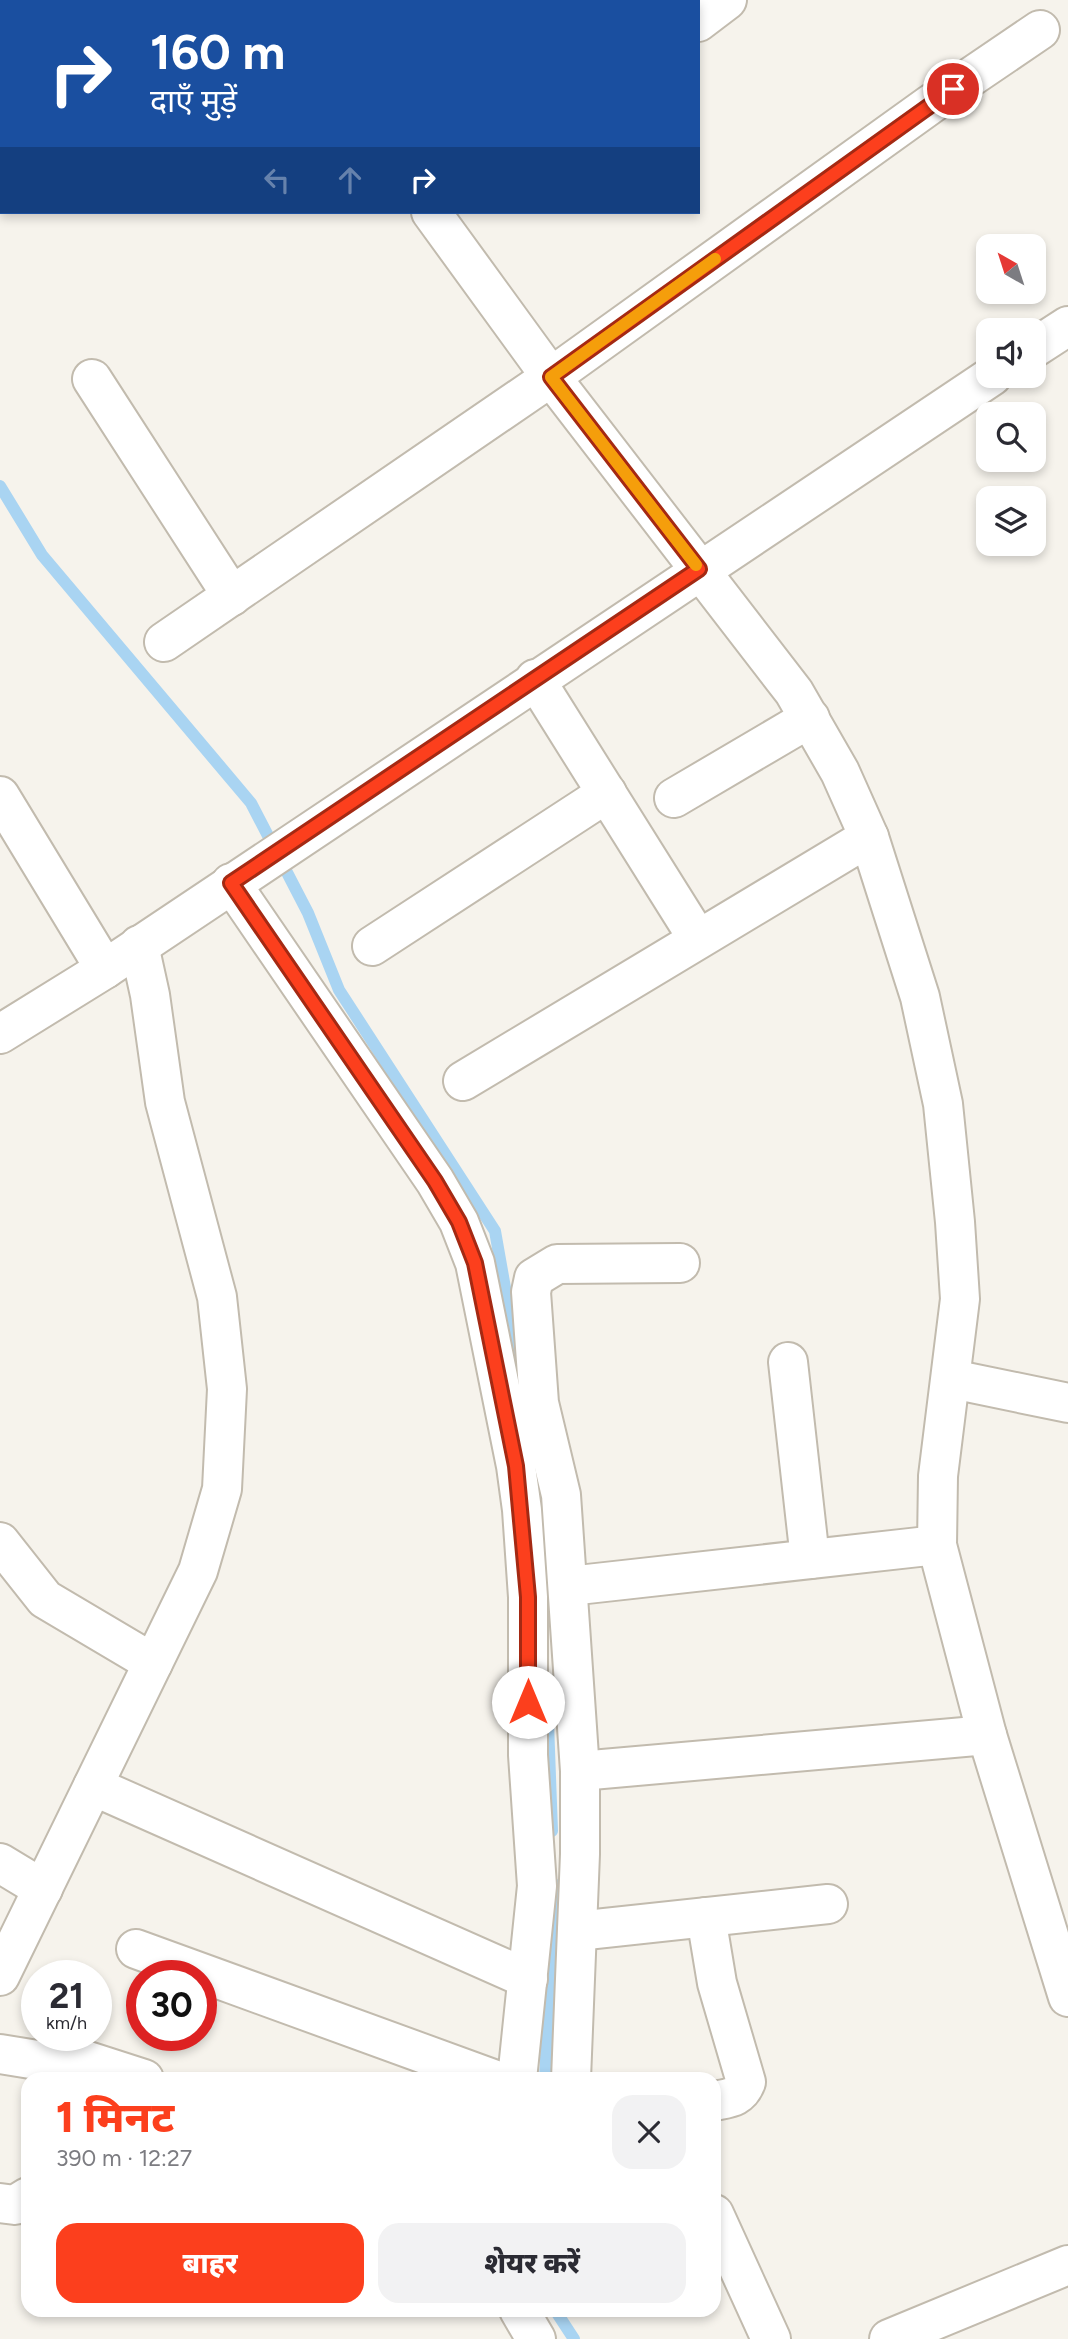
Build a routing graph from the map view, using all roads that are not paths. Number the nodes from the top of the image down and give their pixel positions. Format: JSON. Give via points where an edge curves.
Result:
{"nodes":[{"id":1,"x":727,"y":0,"type":"edge"},
{"id":2,"x":700,"y":20,"type":"edge"},
{"id":3,"x":1040,"y":30,"type":"dead end"},
{"id":4,"x":439,"y":215,"type":"edge"},
{"id":5,"x":1068,"y":326,"type":"edge"},
{"id":6,"x":1046,"y":340,"type":"edge"},
{"id":7,"x":551,"y":377,"type":"junction"},
{"id":8,"x":92,"y":379,"type":"dead end"},
{"id":9,"x":976,"y":387,"type":"edge"},
{"id":10,"x":699,"y":569,"type":"junction"},
{"id":11,"x":232,"y":596,"type":"junction"},
{"id":12,"x":164,"y":642,"type":"dead end"},
{"id":13,"x":535,"y":679,"type":"junction"},
{"id":14,"x":810,"y":718,"type":"junction"},
{"id":15,"x":607,"y":793,"type":"junction"},
{"id":16,"x":0,"y":796,"type":"edge"},
{"id":17,"x":674,"y":798,"type":"dead end"},
{"id":18,"x":869,"y":837,"type":"junction"},
{"id":19,"x":231,"y":883,"type":"junction"},
{"id":20,"x":698,"y":939,"type":"junction"},
{"id":21,"x":139,"y":945,"type":"junction"},
{"id":22,"x":372,"y":946,"type":"dead end"},
{"id":23,"x":104,"y":969,"type":"junction"},
{"id":24,"x":0,"y":1034,"type":"edge"},
{"id":25,"x":463,"y":1081,"type":"dead end"},
{"id":26,"x":680,"y":1263,"type":"dead end"},
{"id":27,"x":788,"y":1362,"type":"dead end"},
{"id":28,"x":952,"y":1379,"type":"junction"},
{"id":29,"x":1068,"y":1403,"type":"edge"},
{"id":30,"x":0,"y":1542,"type":"edge"},
{"id":31,"x":937,"y":1545,"type":"junction"},
{"id":32,"x":810,"y":1559,"type":"junction"},
{"id":33,"x":569,"y":1586,"type":"junction"},
{"id":34,"x":153,"y":1663,"type":"junction"},
{"id":35,"x":987,"y":1735,"type":"junction"},
{"id":36,"x":580,"y":1771,"type":"junction"},
{"id":37,"x":93,"y":1786,"type":"junction"},
{"id":38,"x":0,"y":1863,"type":"edge"},
{"id":39,"x":43,"y":1889,"type":"junction"},
{"id":40,"x":828,"y":1904,"type":"dead end"},
{"id":41,"x":706,"y":1917,"type":"junction"},
{"id":42,"x":577,"y":1931,"type":"junction"},
{"id":43,"x":136,"y":1949,"type":"dead end"},
{"id":44,"x":0,"y":1976,"type":"edge"},
{"id":45,"x":528,"y":1979,"type":"junction"},
{"id":46,"x":1068,"y":1997,"type":"edge"},
{"id":47,"x":0,"y":2054,"type":"edge"},
{"id":48,"x":122,"y":2072,"type":"edge"},
{"id":49,"x":474,"y":2072,"type":"edge"},
{"id":50,"x":518,"y":2072,"type":"edge"},
{"id":51,"x":571,"y":2072,"type":"edge"},
{"id":52,"x":721,"y":2100,"type":"edge"},
{"id":53,"x":21,"y":2201,"type":"edge"},
{"id":54,"x":0,"y":2203,"type":"edge"},
{"id":55,"x":721,"y":2231,"type":"edge"},
{"id":56,"x":1068,"y":2264,"type":"edge"},
{"id":57,"x":523,"y":2317,"type":"edge"},
{"id":58,"x":765,"y":2337,"type":"edge"},
{"id":59,"x":536,"y":2339,"type":"edge"},
{"id":60,"x":888,"y":2339,"type":"edge"}],
"edges":[{"from":1,"to":2,"type":"street"},
{"from":3,"to":7,"type":"street"},
{"from":4,"to":7,"type":"street"},
{"from":5,"to":6,"type":"street"},
{"from":7,"to":10,"type":"street"},
{"from":7,"to":11,"type":"street"},
{"from":8,"to":11,"type":"street"},
{"from":9,"to":10,"type":"street"},
{"from":10,"to":13,"type":"street"},
{"from":10,"to":14,"type":"street"},
{"from":11,"to":12,"type":"street"},
{"from":13,"to":15,"type":"street"},
{"from":13,"to":19,"type":"street"},
{"from":14,"to":17,"type":"street"},
{"from":14,"to":18,"type":"street"},
{"from":15,"to":20,"type":"street"},
{"from":15,"to":22,"type":"street"},
{"from":16,"to":23,"type":"street"},
{"from":18,"to":20,"type":"street"},
{"from":18,"to":28,"type":"street","via":[[920,997],[943,1104],[960,1298]]},
{"from":19,"to":21,"type":"street"},
{"from":19,"to":45,"type":"street","via":[[435,1181],[459,1222],[475,1263],[516,1466],[527,1585],[528,1755],[537,1886]]},
{"from":20,"to":25,"type":"street"},
{"from":21,"to":23,"type":"street"},
{"from":21,"to":34,"type":"street","via":[[165,1102],[217,1297],[227,1389],[222,1489],[198,1571]]},
{"from":23,"to":24,"type":"street"},
{"from":26,"to":33,"type":"street","via":[[557,1264],[534,1278],[532,1330],[540,1403],[561,1495]]},
{"from":27,"to":32,"type":"street"},
{"from":28,"to":29,"type":"street"},
{"from":28,"to":31,"type":"street","via":[[938,1476]]},
{"from":30,"to":34,"type":"street","via":[[45,1599]]},
{"from":31,"to":32,"type":"street"},
{"from":31,"to":35,"type":"street"},
{"from":32,"to":33,"type":"street"},
{"from":33,"to":36,"type":"street"},
{"from":34,"to":37,"type":"street"},
{"from":35,"to":36,"type":"street"},
{"from":35,"to":46,"type":"street"},
{"from":36,"to":42,"type":"street"},
{"from":37,"to":39,"type":"street"},
{"from":37,"to":45,"type":"street"},
{"from":38,"to":39,"type":"street"},
{"from":39,"to":44,"type":"street"},
{"from":40,"to":41,"type":"street"},
{"from":41,"to":42,"type":"street"},
{"from":41,"to":52,"type":"street","via":[[717,1983],[746,2082],[735,2097]]},
{"from":42,"to":51,"type":"street"},
{"from":43,"to":49,"type":"street"},
{"from":45,"to":50,"type":"street"},
{"from":47,"to":48,"type":"street","via":[[85,2060]]},
{"from":53,"to":54,"type":"street"},
{"from":55,"to":58,"type":"street"},
{"from":56,"to":60,"type":"street"},
{"from":57,"to":59,"type":"street"}]}
